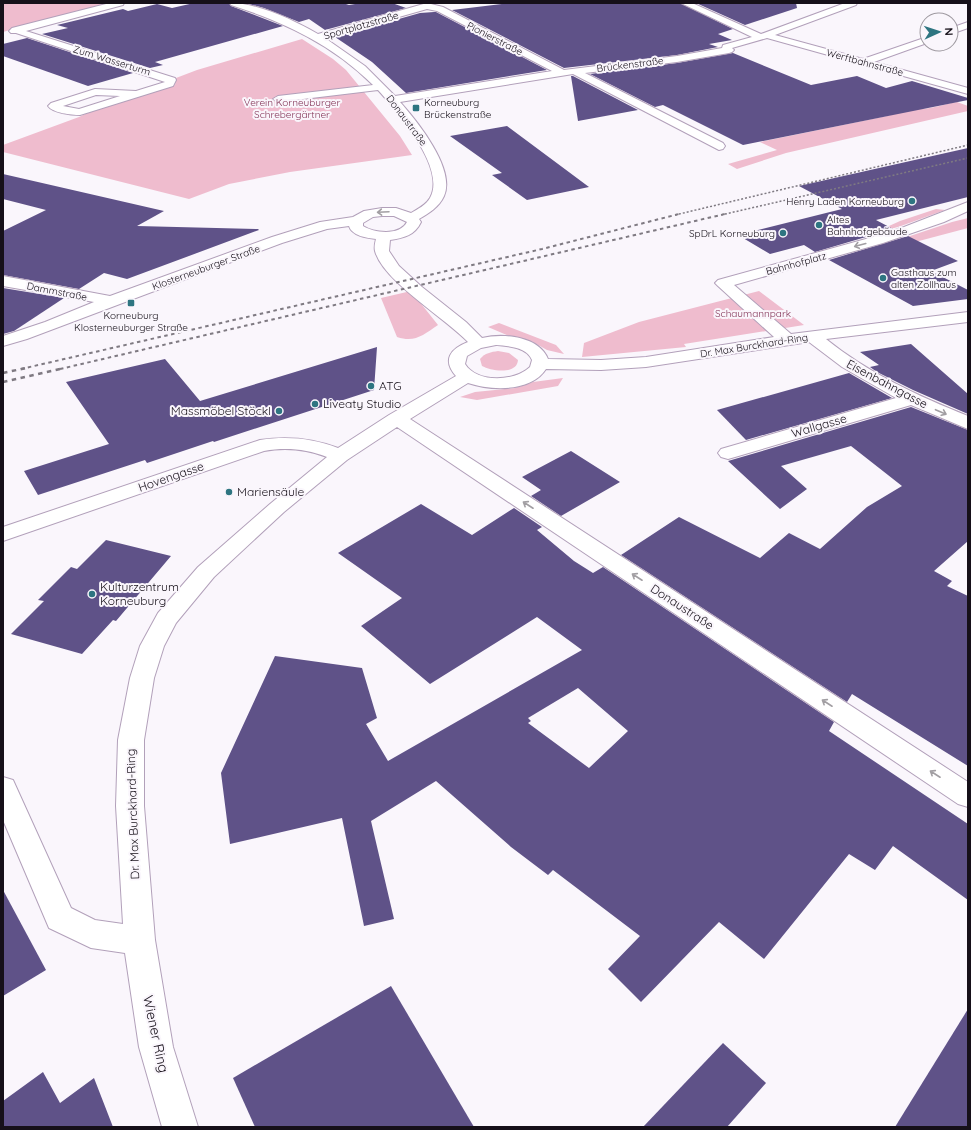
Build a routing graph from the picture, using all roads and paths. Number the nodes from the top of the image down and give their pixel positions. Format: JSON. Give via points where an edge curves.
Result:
{"nodes":[{"id":1,"x":120,"y":3,"type":"edge"},
{"id":2,"x":234,"y":3,"type":"edge"},
{"id":3,"x":685,"y":3,"type":"edge"},
{"id":4,"x":853,"y":3,"type":"edge"},
{"id":5,"x":427,"y":6,"type":"joint"},
{"id":6,"x":15,"y":30,"type":"junction"},
{"id":7,"x":3,"y":34,"type":"edge"},
{"id":8,"x":763,"y":36,"type":"junction"},
{"id":9,"x":318,"y":37,"type":"junction"},
{"id":10,"x":919,"y":43,"type":"edge"},
{"id":11,"x":864,"y":62,"type":"junction"},
{"id":12,"x":574,"y":71,"type":"junction"},
{"id":13,"x":563,"y":73,"type":"junction"},
{"id":14,"x":381,"y":87,"type":"junction"},
{"id":15,"x":967,"y":90,"type":"edge"},
{"id":16,"x":136,"y":94,"type":"junction"},
{"id":17,"x":278,"y":99,"type":"dead end"},
{"id":18,"x":392,"y":100,"type":"junction"},
{"id":19,"x":719,"y":146,"type":"dead end"},
{"id":20,"x":968,"y":206,"type":"edge"},
{"id":21,"x":968,"y":214,"type":"edge"},
{"id":22,"x":950,"y":215,"type":"junction"},
{"id":23,"x":412,"y":218,"type":"junction"},
{"id":24,"x":356,"y":221,"type":"junction"},
{"id":25,"x":384,"y":236,"type":"junction"},
{"id":26,"x":3,"y":281,"type":"edge"},
{"id":27,"x":111,"y":302,"type":"junction"},
{"id":28,"x":968,"y":317,"type":"edge"},
{"id":29,"x":812,"y":336,"type":"junction"},
{"id":30,"x":787,"y":340,"type":"junction"},
{"id":31,"x":3,"y":341,"type":"edge"},
{"id":32,"x":478,"y":343,"type":"junction"},
{"id":33,"x":540,"y":364,"type":"junction"},
{"id":34,"x":468,"y":376,"type":"junction"},
{"id":35,"x":911,"y":399,"type":"junction"},
{"id":36,"x":396,"y":419,"type":"junction"},
{"id":37,"x":968,"y":423,"type":"edge"},
{"id":38,"x":728,"y":453,"type":"dead end"},
{"id":39,"x":340,"y":456,"type":"junction"},
{"id":40,"x":3,"y":534,"type":"edge"},
{"id":41,"x":3,"y":788,"type":"edge"},
{"id":42,"x":968,"y":796,"type":"edge"},
{"id":43,"x":139,"y":940,"type":"junction"},
{"id":44,"x":180,"y":1127,"type":"edge"}],
"edges":[{"from":1,"to":6,"type":"street"},
{"from":2,"to":9,"type":"street","name":"Donaustraße"},
{"from":3,"to":8,"type":"street","name":"Werftbahnstraße","via":[[748,32]]},
{"from":4,"to":8,"type":"street","name":"Brückenstraße"},
{"from":5,"to":9,"type":"street","name":"Sportplatzstraße"},
{"from":5,"to":13,"type":"street","name":"Pionierstraße","via":[[440,9]]},
{"from":6,"to":7,"type":"street"},
{"from":6,"to":16,"type":"street","name":"Zum Wasserturm","via":[[171,80],[169,84]]},
{"from":8,"to":11,"type":"street","name":"Werftbahnstraße"},
{"from":8,"to":12,"type":"street","name":"Brückenstraße","via":[[726,47],[729,50],[678,59]]},
{"from":9,"to":14,"type":"street","name":"Donaustraße","via":[[355,63]]},
{"from":10,"to":11,"type":"street"},
{"from":11,"to":15,"type":"street","name":"Werftbahnstraße"},
{"from":12,"to":13,"type":"street","name":"Brückenstraße"},
{"from":12,"to":19,"type":"street"},
{"from":13,"to":18,"type":"street","name":"Brückenstraße"},
{"from":14,"to":17,"type":"street"},
{"from":14,"to":18,"type":"street","name":"Donaustraße"},
{"from":16,"to":16,"type":"street","name":"Zum Wasserturm","via":[[77,112],[53,106],[95,92]]},
{"from":18,"to":23,"type":"street","name":"Donaustraße","via":[[424,142],[436,163],[440,181],[436,200],[429,208]]},
{"from":20,"to":22,"type":"street","name":"Bahnhofplatz"},
{"from":21,"to":22,"type":"street","name":"Bahnhofplatz"},
{"from":22,"to":30,"type":"street","name":"Bahnhofplatz","one_way":true,"via":[[885,238],[723,283]]},
{"from":23,"to":24,"type":"street","name":"Klosterneuburger Straße","one_way":true,"via":[[396,212],[382,212],[368,214]]},
{"from":23,"to":25,"type":"street","name":"Donaustraße","via":[[413,226],[409,230]]},
{"from":24,"to":25,"type":"street","via":[[358,230]]},
{"from":24,"to":27,"type":"street","name":"Klosterneuburger Straße","via":[[311,229]]},
{"from":25,"to":32,"type":"street","via":[[381,250],[394,269]]},
{"from":26,"to":27,"type":"street","name":"Dammstraße"},
{"from":27,"to":31,"type":"street","name":"Klosterneuburger Straße","via":[[29,334]]},
{"from":28,"to":29,"type":"street","name":"Dr. Max Burckhard-Ring"},
{"from":29,"to":30,"type":"street","name":"Dr. Max Burckhard-Ring"},
{"from":29,"to":35,"type":"street","name":"Eisenbahngasse","via":[[843,361]]},
{"from":30,"to":33,"type":"street","name":"Dr. Max Burckhard-Ring","via":[[646,362]]},
{"from":32,"to":33,"type":"street","via":[[496,340],[522,344],[538,354]]},
{"from":32,"to":34,"type":"street","via":[[464,349],[457,359],[460,370]]},
{"from":33,"to":34,"type":"street","via":[[532,375],[512,382],[489,382]]},
{"from":34,"to":36,"type":"street","name":"Dr. Max Burckhard-Ring"},
{"from":35,"to":37,"type":"street","name":"Eisenbahngasse","one_way":true},
{"from":35,"to":38,"type":"street","name":"Wallgasse"},
{"from":36,"to":39,"type":"street","name":"Dr. Max Burckhard-Ring"},
{"from":42,"to":36,"type":"street","name":"Donaustraße","one_way":true},
{"from":39,"to":40,"type":"street","name":"Hovengasse","via":[[305,443],[260,446]]},
{"from":39,"to":43,"type":"street","name":"Dr. Max Burckhard-Ring","via":[[206,572],[166,619],[152,646],[142,678],[131,740],[130,806]]},
{"from":41,"to":43,"type":"street","via":[[60,918],[91,934]]},
{"from":43,"to":44,"type":"street","name":"Wiener Ring","via":[[156,1047]]}]}
